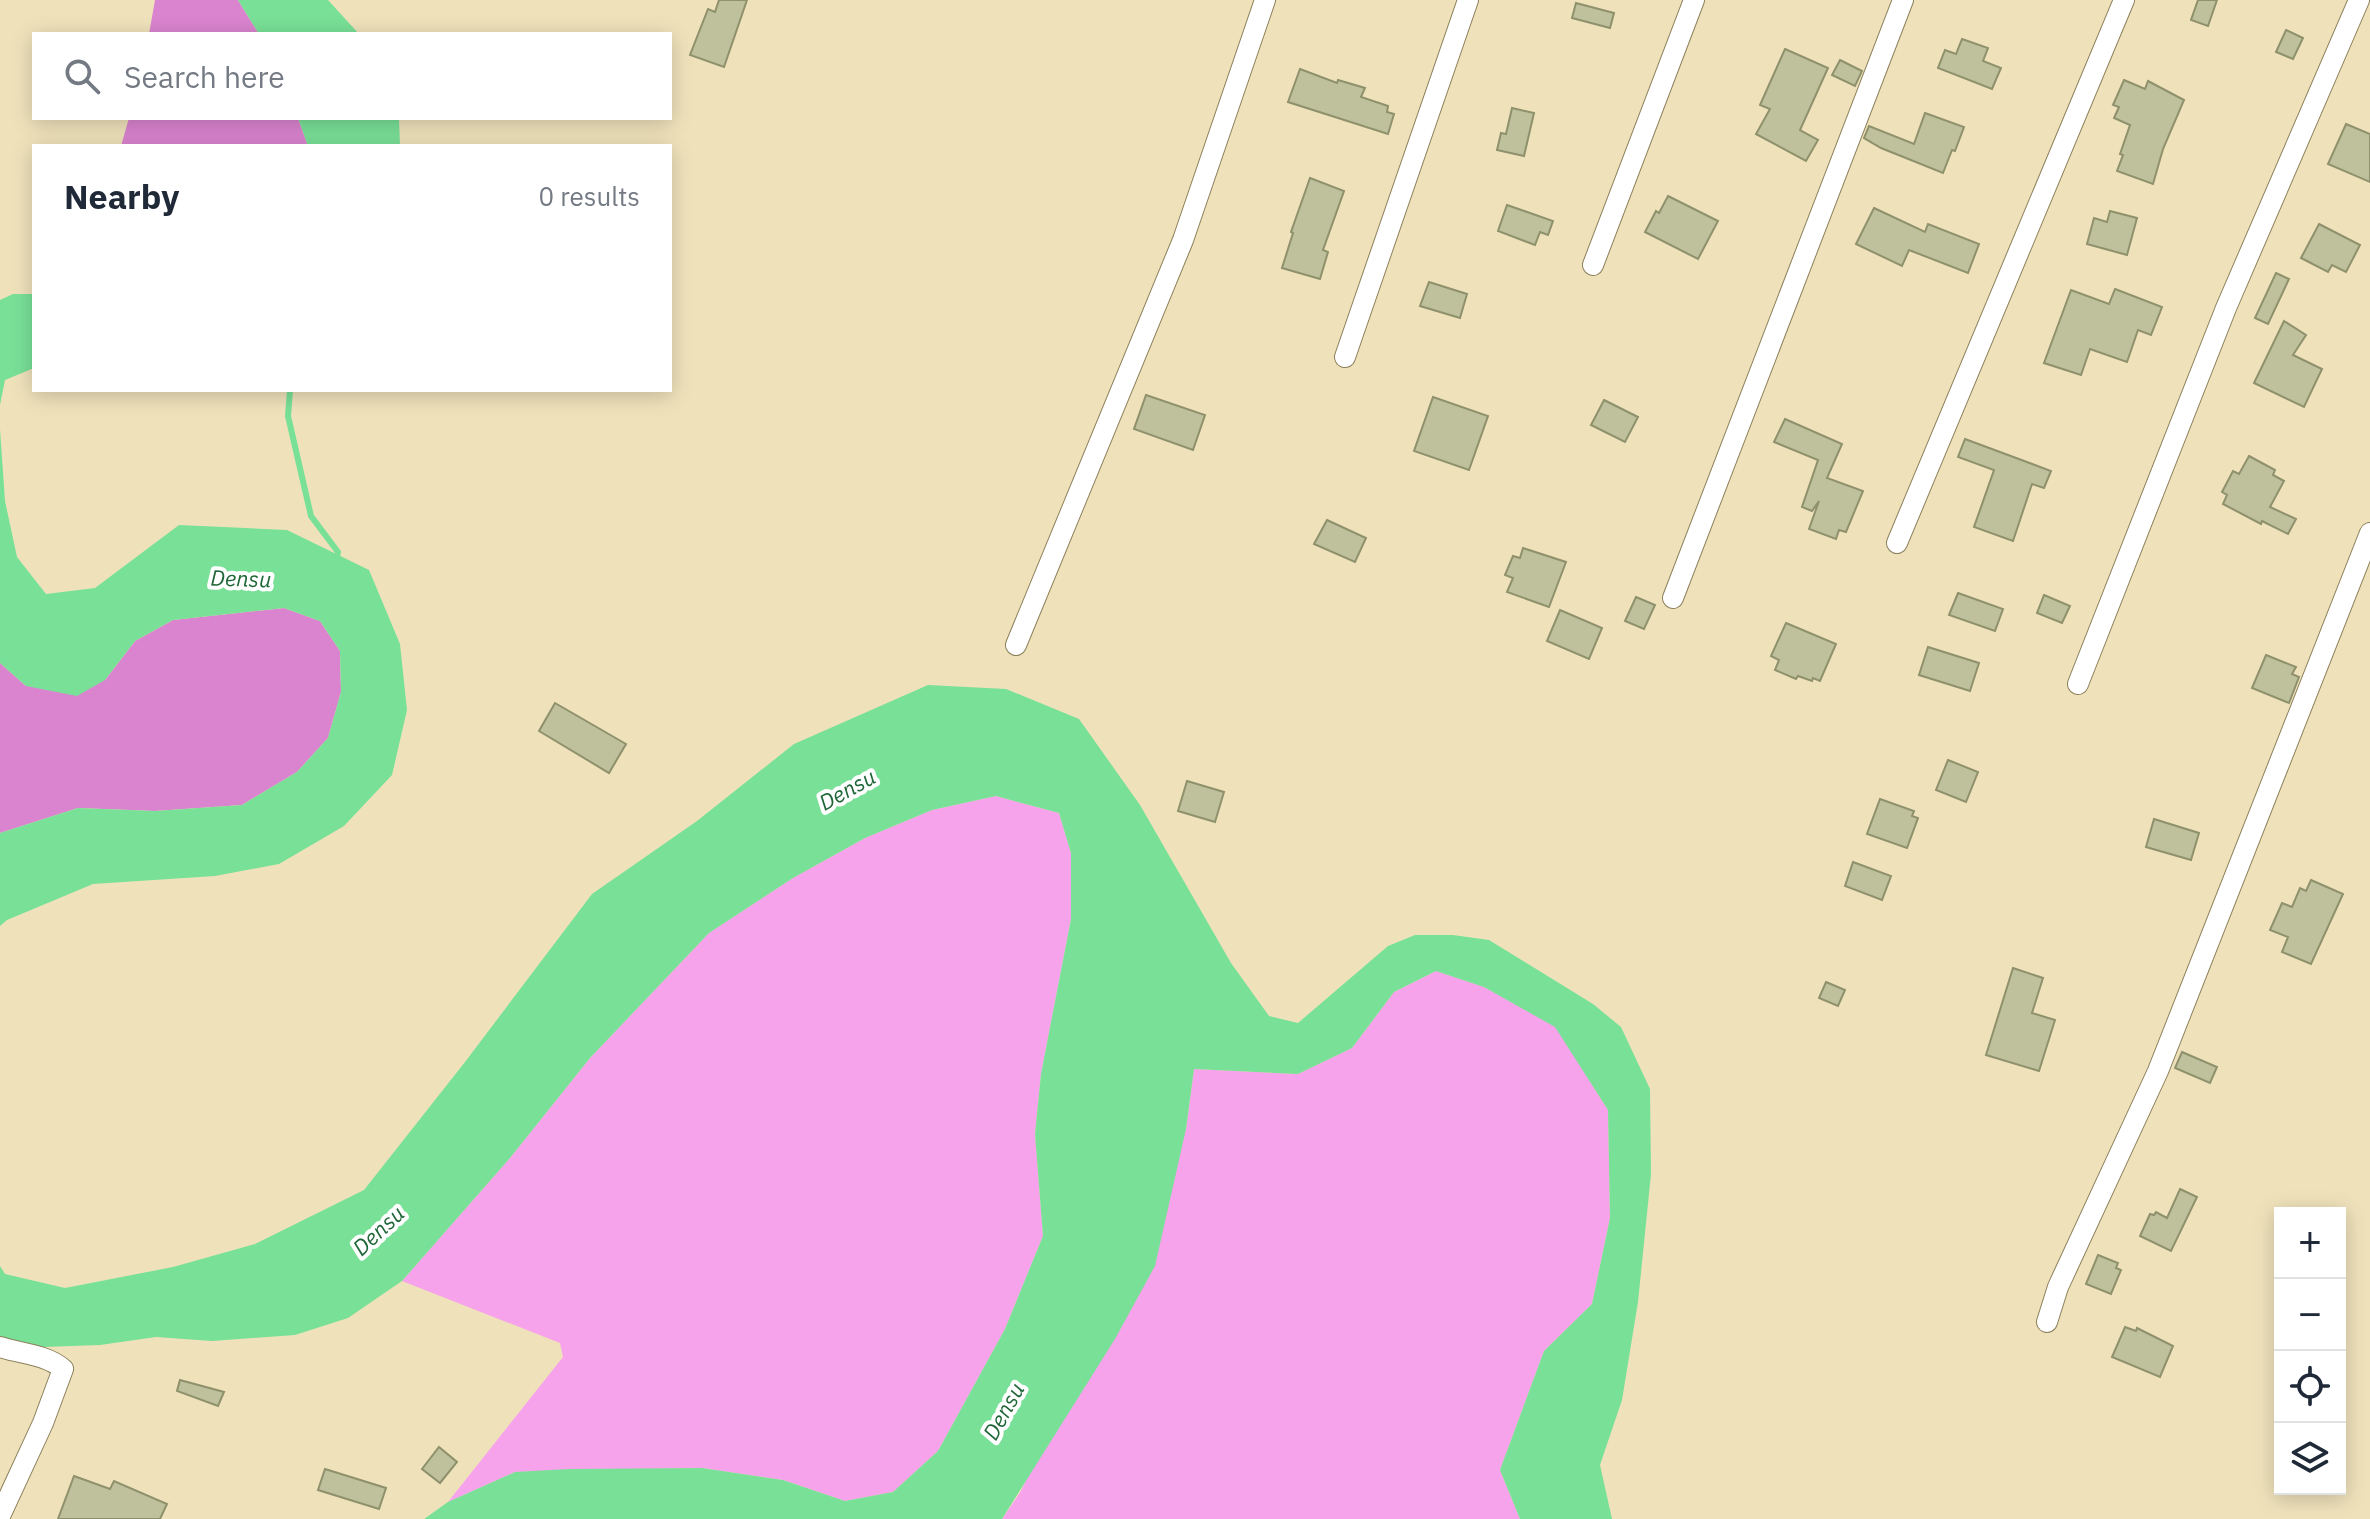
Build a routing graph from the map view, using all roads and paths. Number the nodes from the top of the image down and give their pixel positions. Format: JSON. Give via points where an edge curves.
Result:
{"nodes":[{"id":1,"x":1265,"y":0,"type":"edge"},
{"id":2,"x":1468,"y":0,"type":"edge"},
{"id":3,"x":1694,"y":0,"type":"edge"},
{"id":4,"x":1903,"y":0,"type":"edge"},
{"id":5,"x":2124,"y":0,"type":"edge"},
{"id":6,"x":2359,"y":0,"type":"edge"},
{"id":7,"x":1593,"y":265,"type":"dead end"},
{"id":8,"x":1345,"y":357,"type":"dead end"},
{"id":9,"x":2370,"y":533,"type":"edge"},
{"id":10,"x":1897,"y":543,"type":"dead end"},
{"id":11,"x":1673,"y":598,"type":"dead end"},
{"id":12,"x":1016,"y":645,"type":"dead end"},
{"id":13,"x":2078,"y":684,"type":"dead end"},
{"id":14,"x":2047,"y":1322,"type":"dead end"},
{"id":15,"x":0,"y":1347,"type":"edge"},
{"id":16,"x":0,"y":1516,"type":"edge"}],
"edges":[{"from":1,"to":12,"type":"street","via":[[1183,240]]},
{"from":2,"to":8,"type":"street"},
{"from":3,"to":7,"type":"street"},
{"from":4,"to":11,"type":"street"},
{"from":5,"to":10,"type":"street"},
{"from":6,"to":13,"type":"street","via":[[2226,308]]},
{"from":9,"to":14,"type":"street","via":[[2158,1071],[2058,1287]]},
{"from":15,"to":16,"type":"street","via":[[52,1359],[63,1369]]}]}
